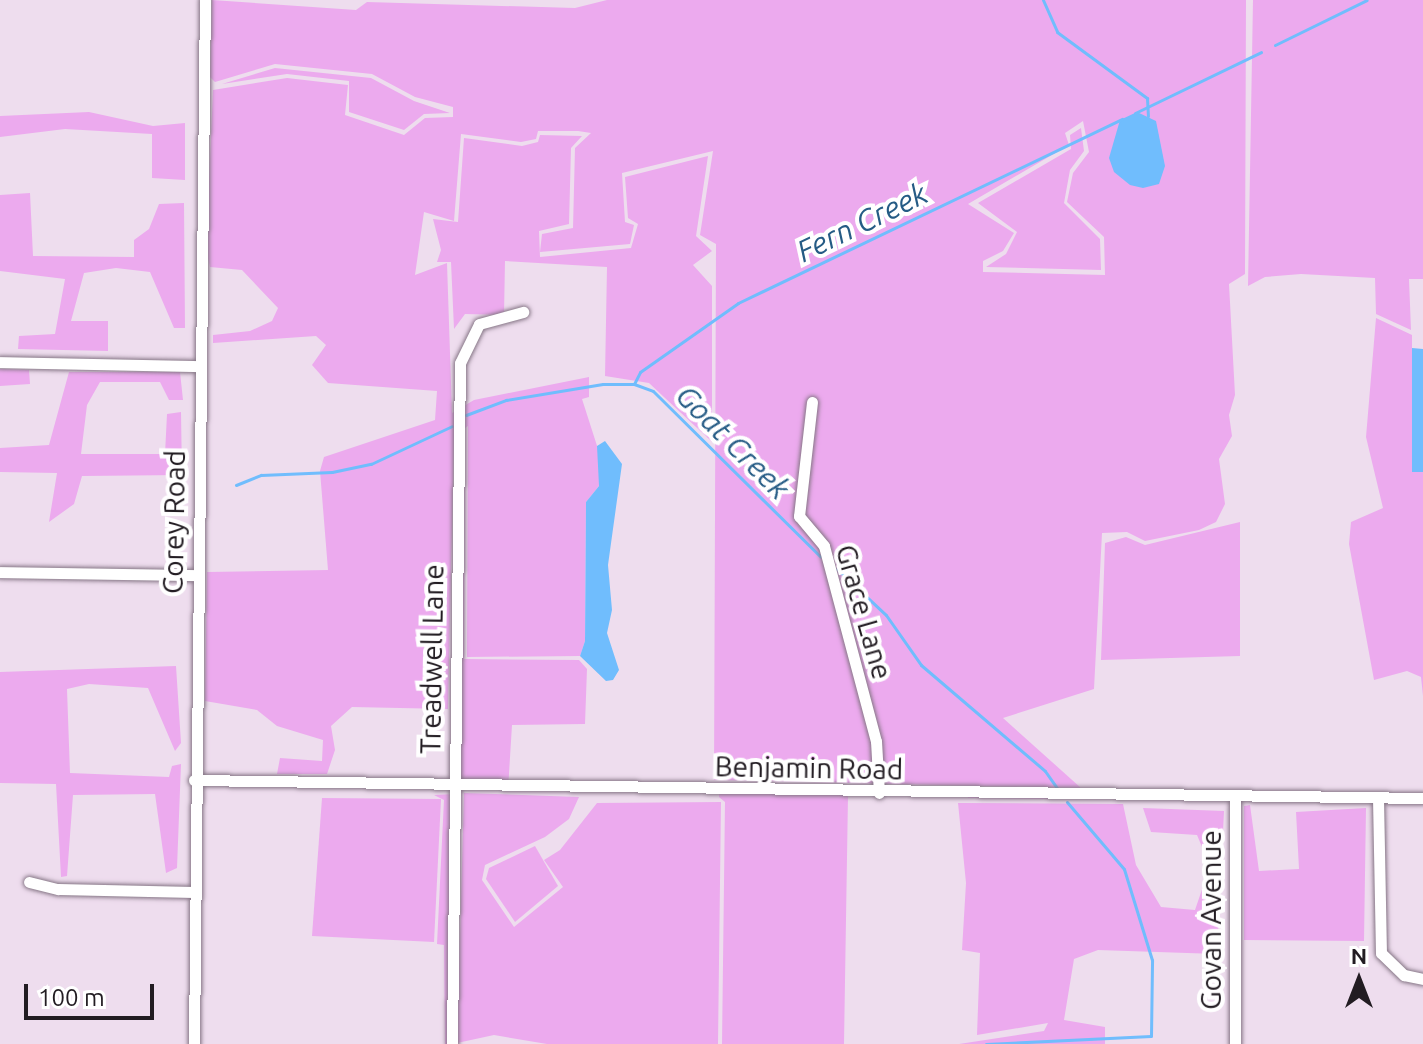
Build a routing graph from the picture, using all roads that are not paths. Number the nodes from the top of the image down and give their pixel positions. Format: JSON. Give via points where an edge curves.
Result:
{"nodes":[{"id":1,"x":205,"y":0,"type":"edge"},
{"id":2,"x":523,"y":312,"type":"dead end"},
{"id":3,"x":0,"y":362,"type":"edge"},
{"id":4,"x":199,"y":366,"type":"junction"},
{"id":5,"x":812,"y":402,"type":"dead end"},
{"id":6,"x":0,"y":572,"type":"edge"},
{"id":7,"x":198,"y":575,"type":"junction"},
{"id":8,"x":194,"y":780,"type":"junction"},
{"id":9,"x":455,"y":786,"type":"junction"},
{"id":10,"x":879,"y":793,"type":"junction"},
{"id":11,"x":1235,"y":797,"type":"junction"},
{"id":12,"x":1378,"y":798,"type":"junction"},
{"id":13,"x":1423,"y":798,"type":"edge"},
{"id":14,"x":29,"y":882,"type":"dead end"},
{"id":15,"x":194,"y":892,"type":"junction"},
{"id":16,"x":1423,"y":979,"type":"edge"},
{"id":17,"x":194,"y":1044,"type":"edge"},
{"id":18,"x":452,"y":1044,"type":"edge"},
{"id":19,"x":1235,"y":1044,"type":"edge"}],
"edges":[{"from":1,"to":4,"type":"street","name":"Corey Road"},
{"from":2,"to":9,"type":"street","name":"Treadwell Lane","via":[[479,324],[460,363]]},
{"from":3,"to":4,"type":"street"},
{"from":4,"to":7,"type":"street","name":"Corey Road"},
{"from":5,"to":10,"type":"street","name":"Grace Lane","via":[[799,516],[824,546],[876,741]]},
{"from":6,"to":7,"type":"street"},
{"from":7,"to":8,"type":"street","name":"Corey Road"},
{"from":8,"to":9,"type":"street","name":"Benjamin Road"},
{"from":8,"to":15,"type":"street","name":"Corey Road"},
{"from":9,"to":10,"type":"street","name":"Benjamin Road"},
{"from":9,"to":18,"type":"street","name":"Treadwell Lane"},
{"from":10,"to":11,"type":"street","name":"Benjamin Road"},
{"from":11,"to":12,"type":"street","name":"Benjamin Road"},
{"from":11,"to":19,"type":"street","name":"Govan Avenue"},
{"from":12,"to":13,"type":"street","name":"Benjamin Road"},
{"from":12,"to":16,"type":"street","via":[[1381,953],[1404,975]]},
{"from":14,"to":15,"type":"street","via":[[58,889]]},
{"from":15,"to":17,"type":"street","name":"Corey Road"}]}
